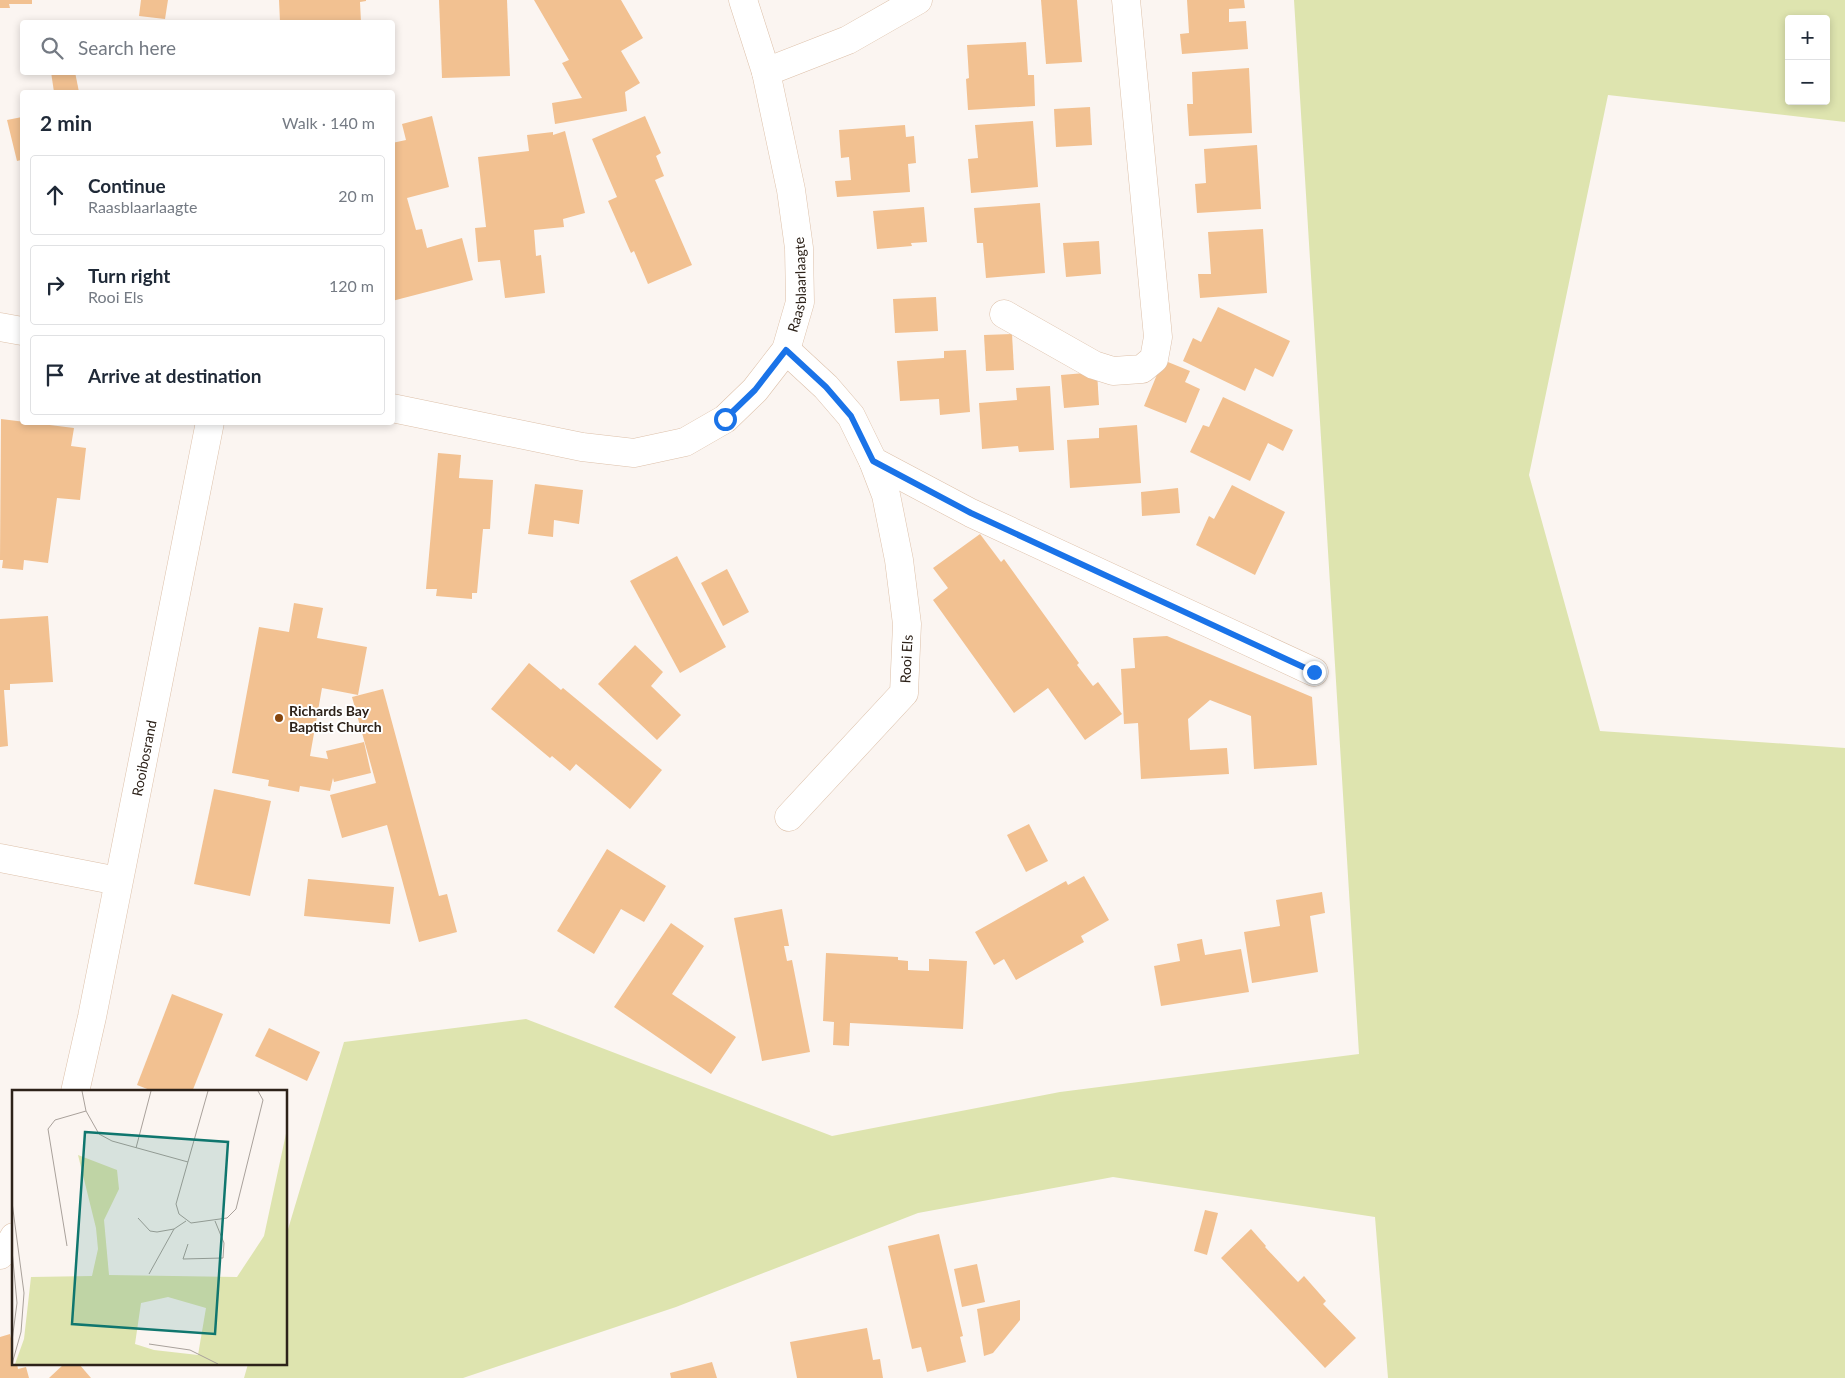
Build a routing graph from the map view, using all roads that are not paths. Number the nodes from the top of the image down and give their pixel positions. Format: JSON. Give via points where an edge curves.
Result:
{"nodes":[{"id":1,"x":743,"y":0,"type":"edge"},
{"id":2,"x":918,"y":0,"type":"edge"},
{"id":3,"x":1126,"y":0,"type":"edge"},
{"id":4,"x":766,"y":72,"type":"junction"},
{"id":5,"x":1004,"y":314,"type":"dead end"},
{"id":6,"x":0,"y":327,"type":"edge"},
{"id":7,"x":20,"y":331,"type":"edge"},
{"id":8,"x":786,"y":350,"type":"junction"},
{"id":9,"x":395,"y":409,"type":"edge"},
{"id":10,"x":209,"y":425,"type":"edge"},
{"id":11,"x":873,"y":461,"type":"junction"},
{"id":12,"x":1314,"y":672,"type":"dead end"},
{"id":13,"x":790,"y":817,"type":"dead end"},
{"id":14,"x":0,"y":858,"type":"edge"},
{"id":15,"x":118,"y":881,"type":"junction"},
{"id":16,"x":75,"y":1090,"type":"edge"},
{"id":17,"x":12,"y":1240,"type":"edge"},
{"id":18,"x":0,"y":1255,"type":"edge"}],
"edges":[{"from":1,"to":4,"type":"street","name":"Raasblaarlaagte"},
{"from":2,"to":4,"type":"street","via":[[848,40]]},
{"from":3,"to":5,"type":"street","via":[[1158,337],[1154,359],[1142,369],[1113,371],[1094,365]]},
{"from":4,"to":8,"type":"street","name":"Raasblaarlaagte","via":[[791,190],[799,248],[800,302]]},
{"from":6,"to":7,"type":"street"},
{"from":8,"to":9,"type":"street","name":"Raasblaarlaagte","via":[[755,390],[725,419],[685,442],[634,453],[582,447]]},
{"from":8,"to":11,"type":"street","name":"Rooi Els","via":[[826,387],[851,416]]},
{"from":10,"to":15,"type":"street","name":"Rooibosrand"},
{"from":11,"to":12,"type":"street","via":[[971,513]]},
{"from":11,"to":13,"type":"street","name":"Rooi Els","via":[[886,495],[900,560],[908,624],[904,693]]},
{"from":14,"to":15,"type":"street"},
{"from":15,"to":16,"type":"street","name":"Rooibosrand"},
{"from":17,"to":18,"type":"street"}]}
